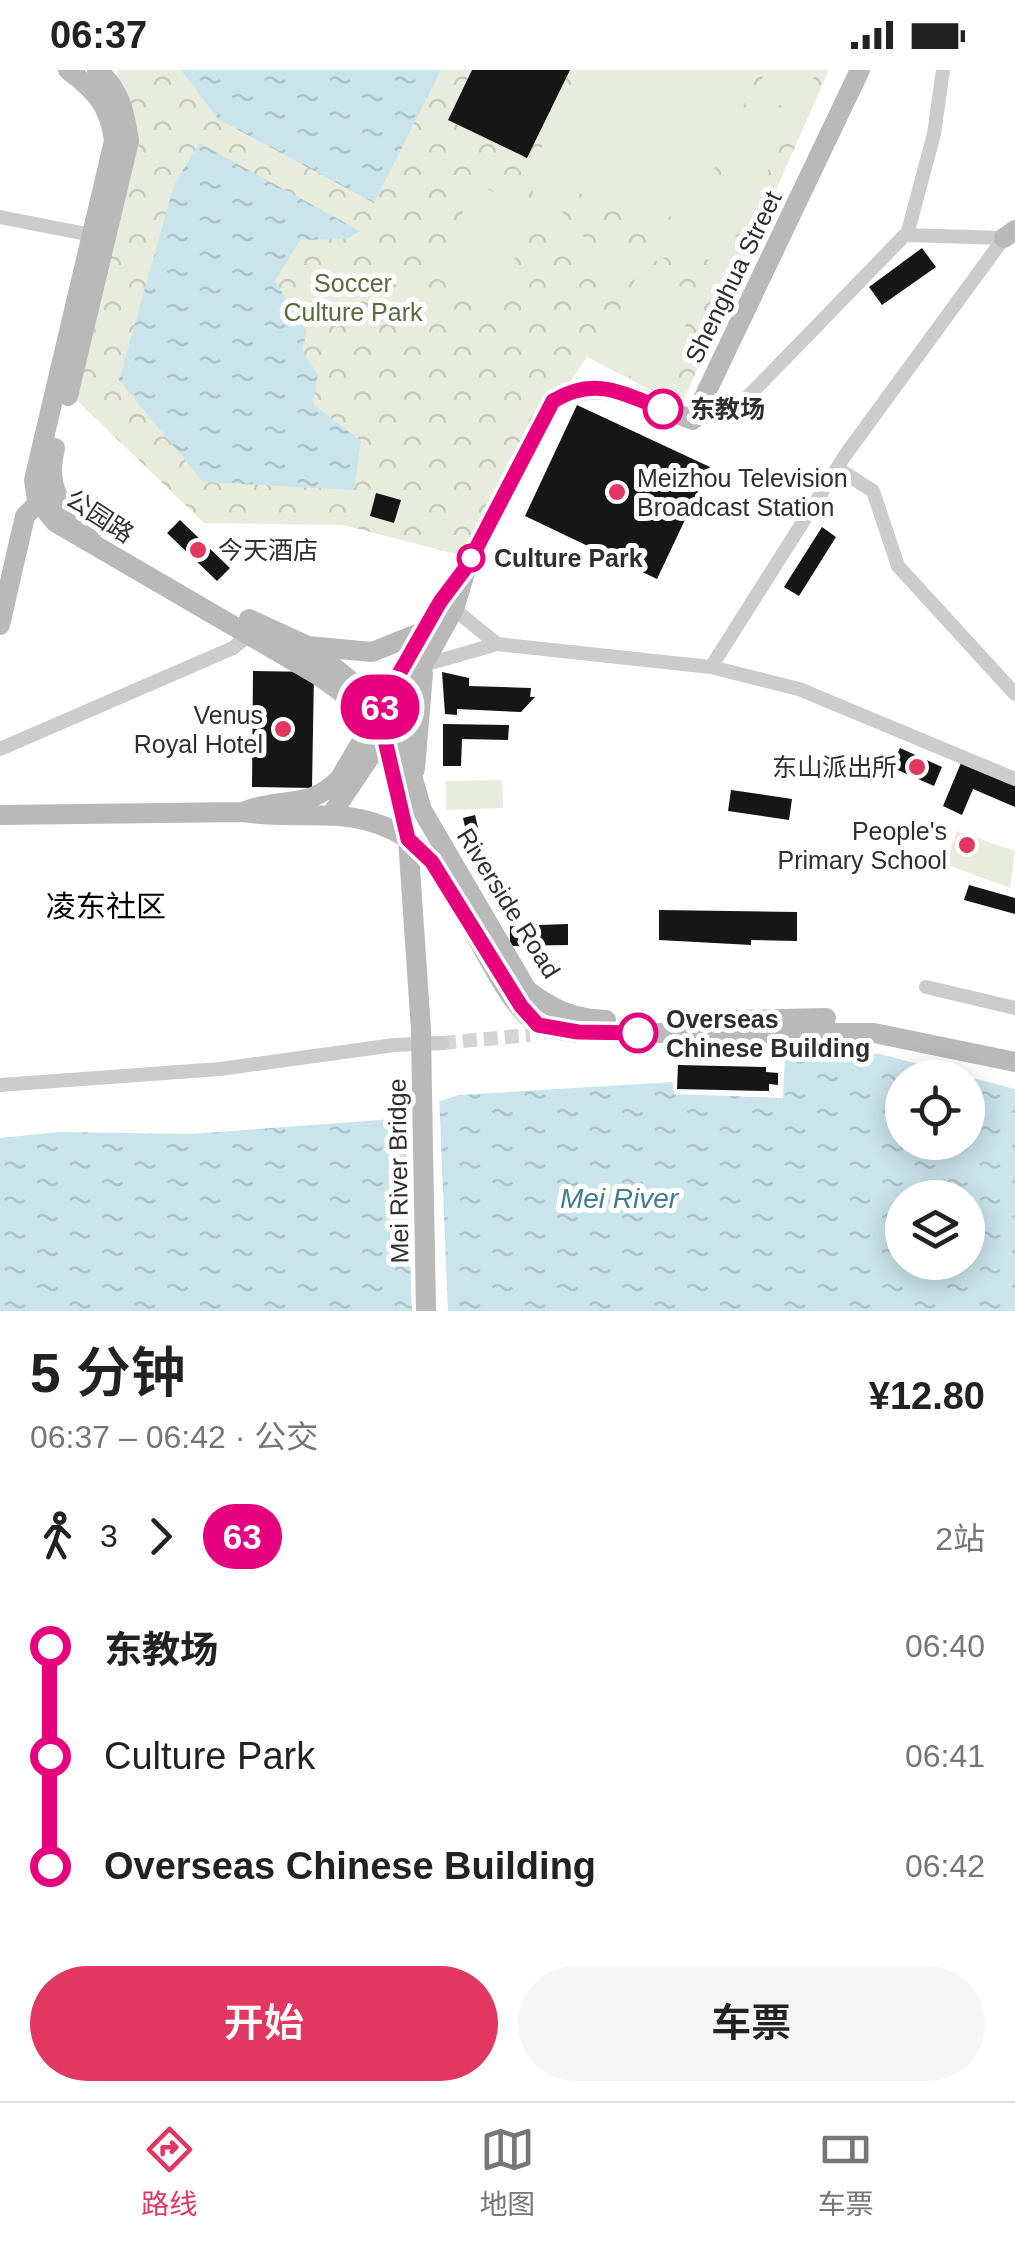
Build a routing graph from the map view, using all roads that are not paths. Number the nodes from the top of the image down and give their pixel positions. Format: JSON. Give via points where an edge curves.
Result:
{"nodes":[{"id":1,"x":68,"y":70,"type":"edge"},
{"id":2,"x":97,"y":70,"type":"edge"},
{"id":3,"x":860,"y":70,"type":"edge"},
{"id":4,"x":943,"y":70,"type":"edge"},
{"id":5,"x":0,"y":216,"type":"edge"},
{"id":6,"x":1009,"y":234,"type":"edge"},
{"id":7,"x":907,"y":235,"type":"junction"},
{"id":8,"x":107,"y":239,"type":"junction"},
{"id":9,"x":693,"y":420,"type":"junction"},
{"id":10,"x":837,"y":468,"type":"junction"},
{"id":11,"x":44,"y":496,"type":"junction"},
{"id":12,"x":467,"y":566,"type":"junction"},
{"id":13,"x":454,"y":608,"type":"junction"},
{"id":14,"x":0,"y":626,"type":"edge"},
{"id":15,"x":255,"y":630,"type":"junction"},
{"id":16,"x":423,"y":631,"type":"junction"},
{"id":17,"x":497,"y":644,"type":"junction"},
{"id":18,"x":308,"y":646,"type":"junction"},
{"id":19,"x":424,"y":665,"type":"junction"},
{"id":20,"x":712,"y":667,"type":"junction"},
{"id":21,"x":1015,"y":694,"type":"edge"},
{"id":22,"x":383,"y":721,"type":"junction"},
{"id":23,"x":0,"y":750,"type":"edge"},
{"id":24,"x":1015,"y":778,"type":"edge"},
{"id":25,"x":414,"y":781,"type":"junction"},
{"id":26,"x":243,"y":812,"type":"junction"},
{"id":27,"x":333,"y":812,"type":"junction"},
{"id":28,"x":0,"y":815,"type":"edge"},
{"id":29,"x":408,"y":839,"type":"junction"},
{"id":30,"x":454,"y":896,"type":"junction"},
{"id":31,"x":416,"y":908,"type":"junction"},
{"id":32,"x":926,"y":988,"type":"dead end"},
{"id":33,"x":1015,"y":1008,"type":"edge"},
{"id":34,"x":540,"y":1023,"type":"junction"},
{"id":35,"x":442,"y":1043,"type":"tunnel mouth"},
{"id":36,"x":1015,"y":1050,"type":"edge"},
{"id":37,"x":1015,"y":1062,"type":"edge"},
{"id":38,"x":0,"y":1085,"type":"edge"},
{"id":39,"x":426,"y":1311,"type":"edge"}],
"edges":[{"from":1,"to":11,"type":"main road","name":"公园路","via":[[96,92],[112,119],[114,141],[34,480]]},
{"from":2,"to":8,"type":"main road","name":"公园路","via":[[116,92],[129,141]]},
{"from":3,"to":9,"type":"main road","name":"Shenghua Street"},
{"from":4,"to":7,"type":"street"},
{"from":5,"to":8,"type":"street"},
{"from":6,"to":7,"type":"street"},
{"from":6,"to":10,"type":"street"},
{"from":7,"to":9,"type":"street","via":[[735,410]]},
{"from":8,"to":11,"type":"main road","name":"公园路"},
{"from":9,"to":12,"type":"main road","via":[[604,387],[576,388],[553,401]]},
{"from":10,"to":20,"type":"street"},
{"from":10,"to":21,"type":"street","via":[[873,491],[898,566]]},
{"from":11,"to":14,"type":"main road","via":[[25,516]]},
{"from":11,"to":15,"type":"main road","name":"公园路"},
{"from":12,"to":13,"type":"main road"},
{"from":12,"to":16,"type":"main road"},
{"from":13,"to":17,"type":"street"},
{"from":13,"to":19,"type":"main road"},
{"from":15,"to":18,"type":"main road","name":"公园路"},
{"from":15,"to":22,"type":"main road","name":"公园路"},
{"from":15,"to":23,"type":"street","via":[[233,648]]},
{"from":16,"to":18,"type":"main road","via":[[372,652]]},
{"from":16,"to":22,"type":"main road"},
{"from":17,"to":19,"type":"street"},
{"from":17,"to":20,"type":"street"},
{"from":18,"to":22,"type":"main road","name":"公园路"},
{"from":19,"to":22,"type":"main road"},
{"from":19,"to":25,"type":"main road"},
{"from":20,"to":24,"type":"street","via":[[800,689]]},
{"from":22,"to":25,"type":"main road","name":"Riverside Road"},
{"from":22,"to":26,"type":"main road","via":[[326,794]]},
{"from":22,"to":27,"type":"main road"},
{"from":22,"to":29,"type":"main road"},
{"from":25,"to":34,"type":"main road","name":"Riverside Road","via":[[422,810]]},
{"from":26,"to":27,"type":"main road"},
{"from":26,"to":28,"type":"main road"},
{"from":27,"to":29,"type":"main road"},
{"from":29,"to":30,"type":"main road","name":"Riverside Road"},
{"from":29,"to":31,"type":"main road"},
{"from":30,"to":31,"type":"main road","via":[[432,894]]},
{"from":30,"to":34,"type":"main road","name":"Riverside Road","via":[[512,993]]},
{"from":31,"to":39,"type":"main road","name":"Mei River Bridge","bridge":true},
{"from":32,"to":33,"type":"street"},
{"from":34,"to":36,"type":"main road","name":"Riverside Road","via":[[877,1020]]},
{"from":34,"to":37,"type":"main road","via":[[578,1032],[874,1033]]},
{"from":35,"to":38,"type":"street"}]}
